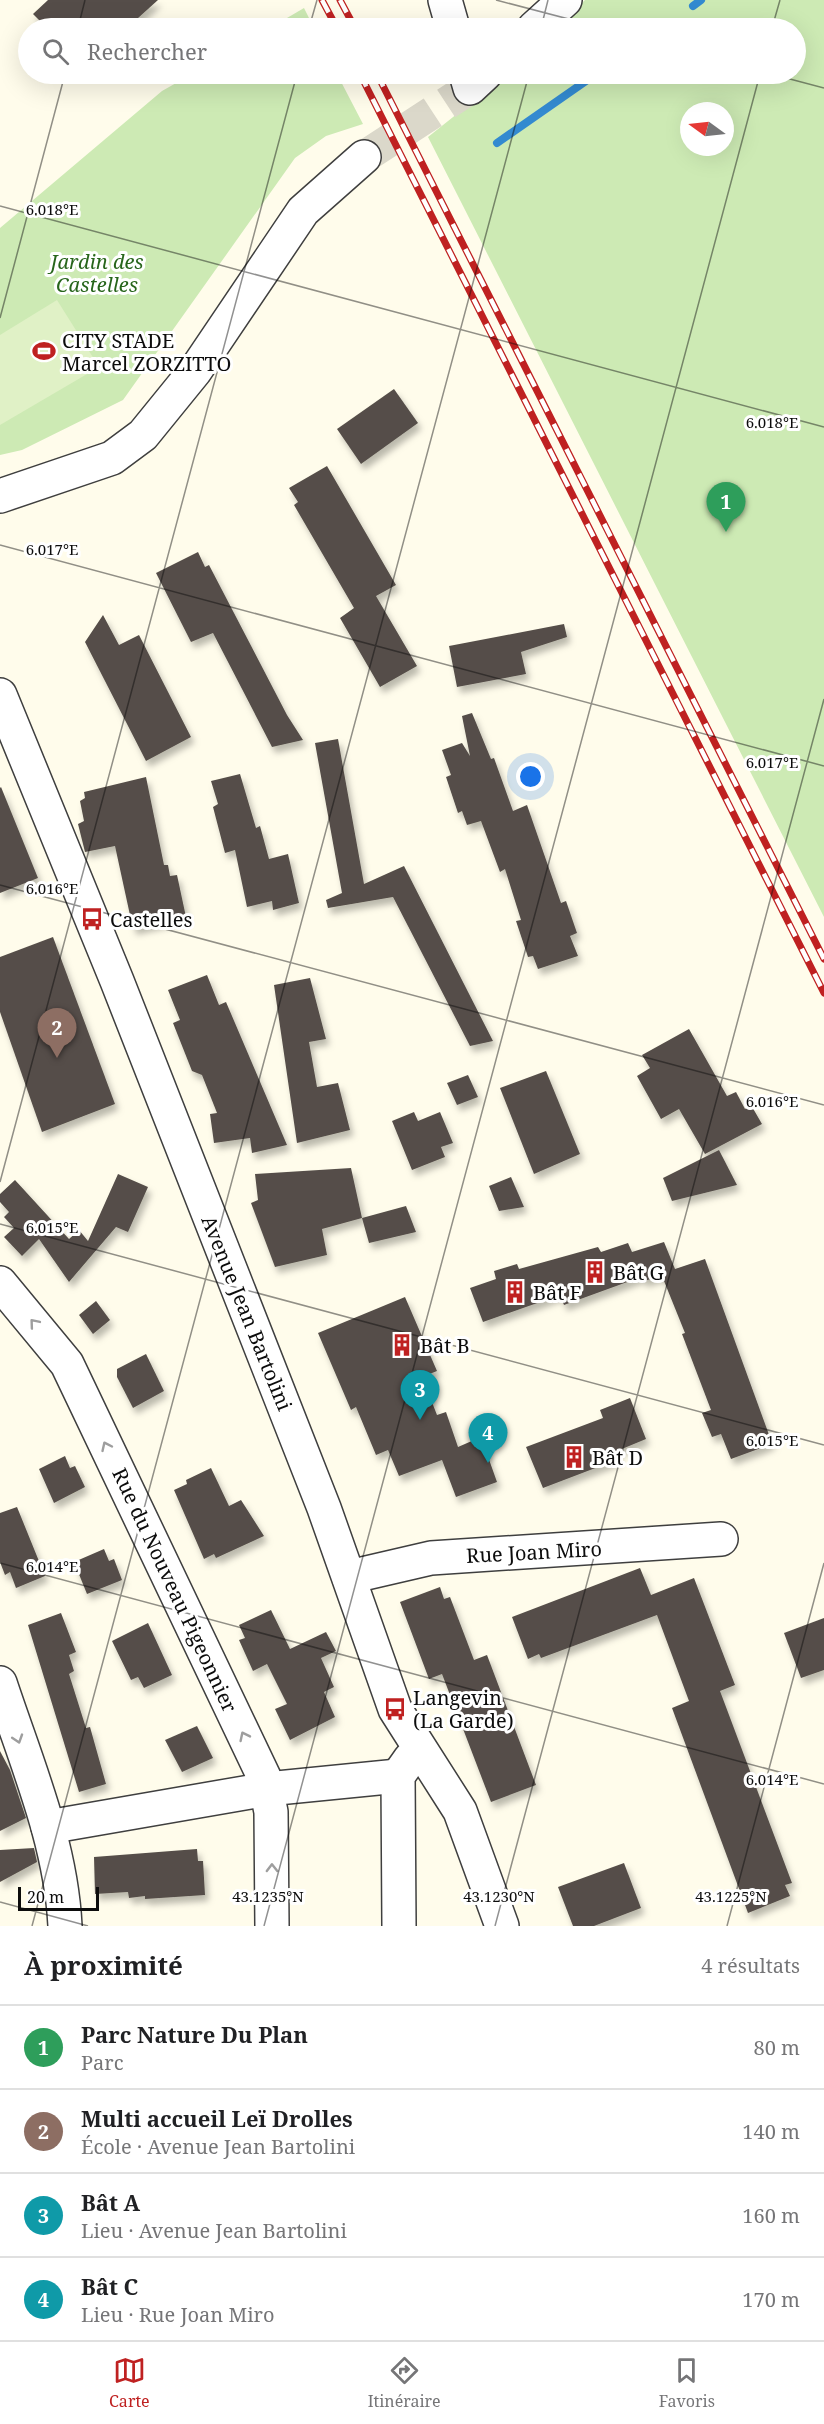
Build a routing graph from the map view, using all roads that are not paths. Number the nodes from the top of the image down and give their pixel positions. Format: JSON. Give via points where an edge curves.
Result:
{"nodes":[{"id":1,"x":445,"y":0,"type":"edge"},
{"id":2,"x":565,"y":0,"type":"edge"},
{"id":3,"x":450,"y":18,"type":"edge"},
{"id":4,"x":545,"y":18,"type":"edge"},
{"id":5,"x":360,"y":159,"type":"tunnel mouth"},
{"id":6,"x":0,"y":496,"type":"edge"},
{"id":7,"x":0,"y":695,"type":"edge"},
{"id":8,"x":0,"y":1283,"type":"edge"},
{"id":9,"x":721,"y":1539,"type":"dead end"},
{"id":10,"x":349,"y":1577,"type":"junction"},
{"id":11,"x":0,"y":1683,"type":"edge"},
{"id":12,"x":419,"y":1749,"type":"junction"},
{"id":13,"x":398,"y":1776,"type":"junction"},
{"id":14,"x":267,"y":1789,"type":"junction"},
{"id":15,"x":48,"y":1827,"type":"junction"},
{"id":16,"x":65,"y":1926,"type":"edge"},
{"id":17,"x":272,"y":1926,"type":"edge"},
{"id":18,"x":399,"y":1926,"type":"edge"},
{"id":19,"x":502,"y":1926,"type":"edge"}],
"edges":[{"from":1,"to":3,"type":"street"},
{"from":2,"to":4,"type":"street"},
{"from":5,"to":6,"type":"street","via":[[303,212],[195,370],[143,435],[112,458]]},
{"from":7,"to":10,"type":"street","name":"Avenue Jean Bartolini","via":[[121,992]]},
{"from":14,"to":8,"type":"street","name":"Rue du Nouveau Pigeonnier","one_way":true,"via":[[67,1364]]},
{"from":9,"to":10,"type":"street","name":"Rue Joan Miro","via":[[431,1558]]},
{"from":10,"to":12,"type":"street","name":"Avenue Jean Bartolini","via":[[395,1709]]},
{"from":11,"to":15,"type":"street","one_way":true},
{"from":12,"to":13,"type":"street"},
{"from":12,"to":19,"type":"street","name":"Avenue Jean Bartolini","via":[[460,1811]]},
{"from":13,"to":14,"type":"street"},
{"from":13,"to":18,"type":"street"},
{"from":14,"to":15,"type":"street"},
{"from":17,"to":14,"type":"street","name":"Rue du Nouveau Pigeonnier","one_way":true,"via":[[271,1812]]},
{"from":15,"to":16,"type":"street","via":[[63,1887]]}]}
